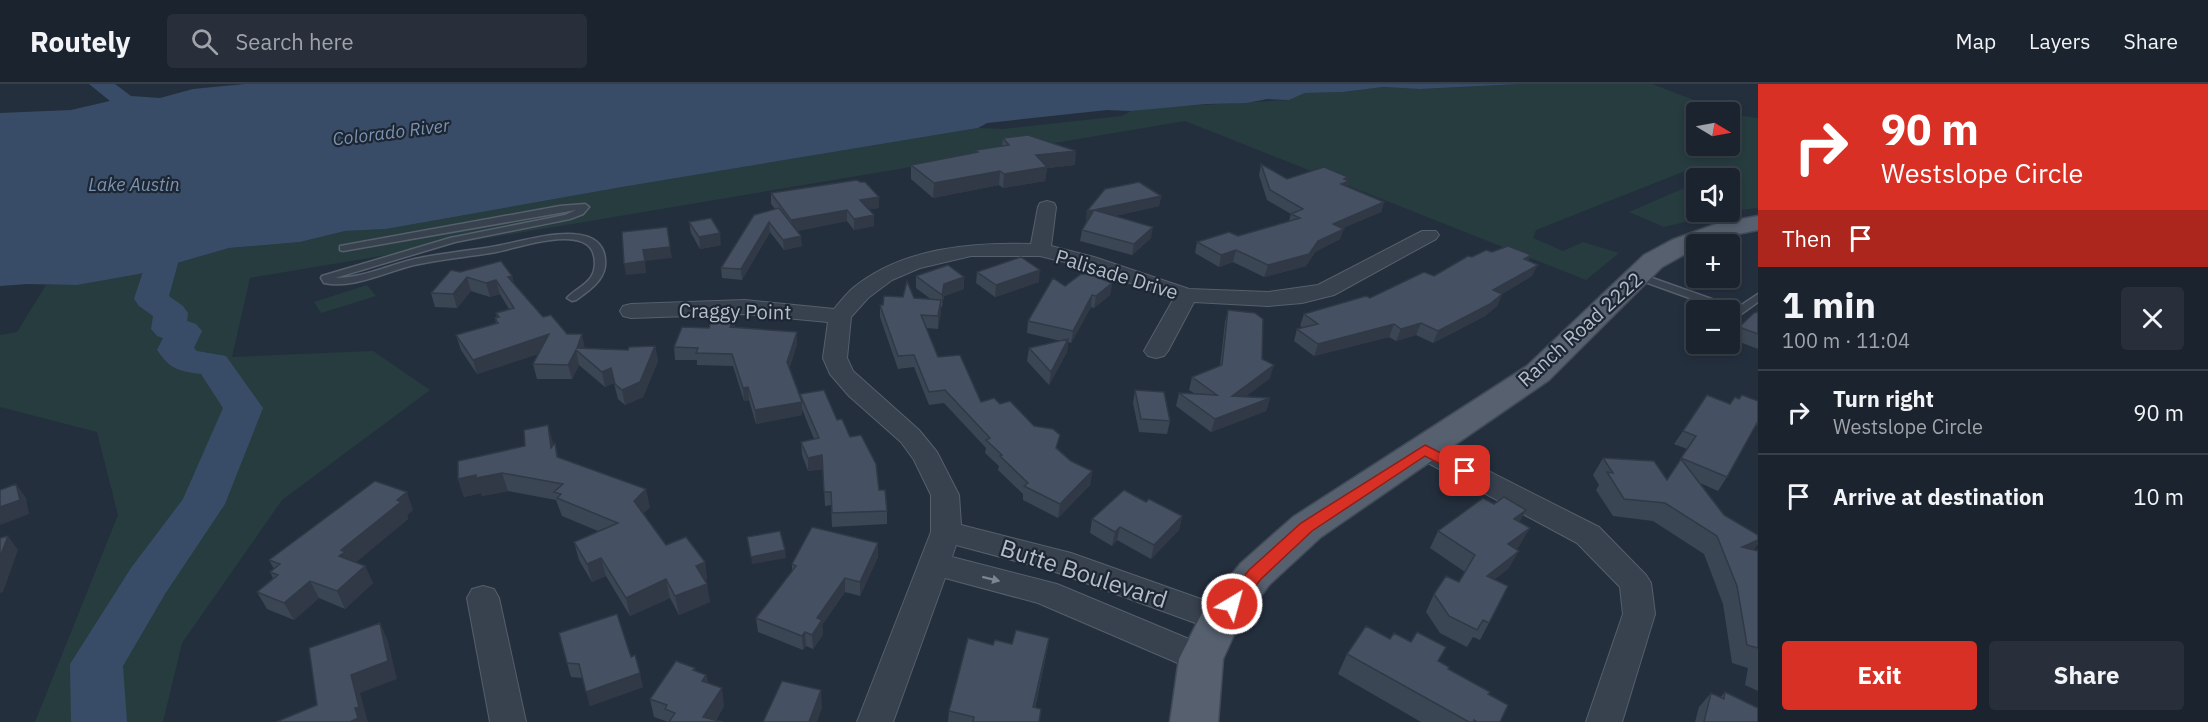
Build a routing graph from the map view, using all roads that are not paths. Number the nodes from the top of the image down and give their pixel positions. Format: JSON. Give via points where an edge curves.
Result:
{"nodes":[{"id":1,"x":1047,"y":207,"type":"dead end"},
{"id":2,"x":1758,"y":223,"type":"edge"},
{"id":3,"x":1429,"y":236,"type":"dead end"},
{"id":4,"x":343,"y":248,"type":"dead end"},
{"id":5,"x":1040,"y":250,"type":"junction"},
{"id":6,"x":1638,"y":276,"type":"junction"},
{"id":7,"x":1186,"y":295,"type":"junction"},
{"id":8,"x":1758,"y":297,"type":"edge"},
{"id":9,"x":572,"y":298,"type":"dead end"},
{"id":10,"x":1695,"y":300,"type":"edge"},
{"id":11,"x":631,"y":311,"type":"dead end"},
{"id":12,"x":1740,"y":311,"type":"edge"},
{"id":13,"x":840,"y":316,"type":"junction"},
{"id":14,"x":1156,"y":351,"type":"dead end"},
{"id":15,"x":1425,"y":450,"type":"junction"},
{"id":16,"x":946,"y":532,"type":"junction"},
{"id":17,"x":934,"y":564,"type":"junction"},
{"id":18,"x":483,"y":598,"type":"dead end"},
{"id":19,"x":1220,"y":619,"type":"junction"},
{"id":20,"x":1201,"y":659,"type":"junction"},
{"id":21,"x":508,"y":722,"type":"edge"},
{"id":22,"x":875,"y":722,"type":"edge"},
{"id":23,"x":1194,"y":722,"type":"edge"},
{"id":24,"x":1604,"y":722,"type":"edge"}],
"edges":[{"from":1,"to":5,"type":"street"},
{"from":2,"to":6,"type":"main road","name":"Ranch Road 2222","via":[[1728,228],[1681,245],[1653,261]]},
{"from":3,"to":7,"type":"street","name":"Palisade Drive","via":[[1326,290],[1302,296],[1268,299]]},
{"from":4,"to":9,"type":"lane","via":[[585,207],[567,217],[453,240],[326,278],[339,283],[402,265],[566,236],[588,242],[597,250],[600,261],[591,284]]},
{"from":5,"to":7,"type":"street","name":"Palisade Drive","via":[[1087,261]]},
{"from":5,"to":13,"type":"street","name":"Palisade Drive","via":[[971,250],[913,263],[860,294]]},
{"from":6,"to":10,"type":"lane"},
{"from":6,"to":15,"type":"main road","name":"Ranch Road 2222","via":[[1538,373]]},
{"from":7,"to":14,"type":"street"},
{"from":8,"to":12,"type":"lane"},
{"from":11,"to":13,"type":"street","name":"Craggy Point","via":[[744,307]]},
{"from":13,"to":16,"type":"street","via":[[835,358],[842,374],[910,436],[927,458],[945,495]]},
{"from":15,"to":19,"type":"main road","name":"Ranch Road 2222","via":[[1307,527],[1255,574]]},
{"from":15,"to":24,"type":"street","via":[[1588,535],[1635,583],[1639,614]]},
{"from":16,"to":17,"type":"street"},
{"from":16,"to":19,"type":"street","name":"Butte Boulevard","via":[[1060,561]]},
{"from":17,"to":20,"type":"street","name":"Butte Boulevard","one_way":true,"via":[[1046,593]]},
{"from":17,"to":22,"type":"street"},
{"from":18,"to":21,"type":"street"},
{"from":19,"to":20,"type":"main road","name":"Ranch Road 2222"},
{"from":20,"to":23,"type":"main road","name":"Ranch Road 2222"}]}
